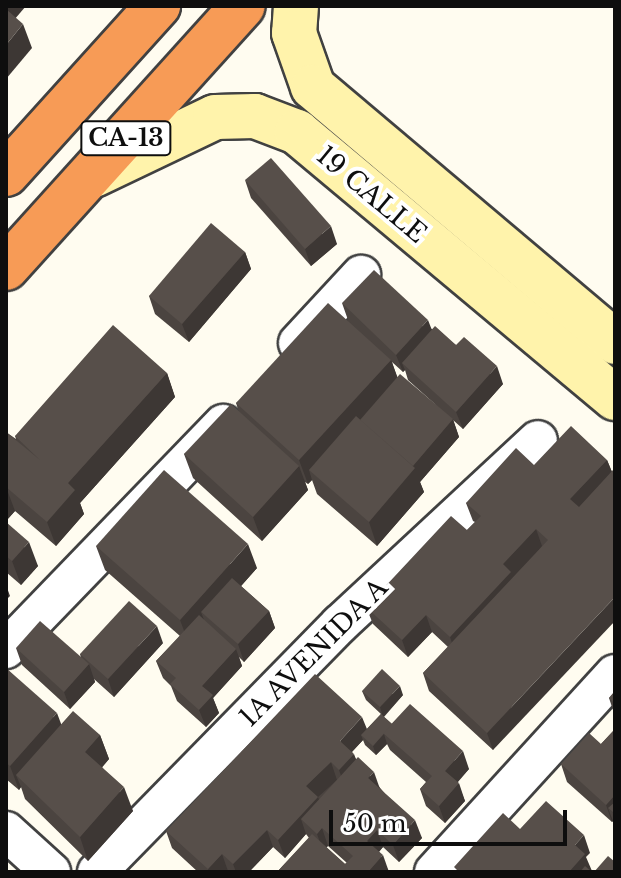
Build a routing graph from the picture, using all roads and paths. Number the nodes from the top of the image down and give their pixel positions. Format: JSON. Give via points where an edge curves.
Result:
{"nodes":[{"id":1,"x":139,"y":6,"type":"edge"},
{"id":2,"x":158,"y":6,"type":"edge"},
{"id":3,"x":243,"y":6,"type":"edge"},
{"id":4,"x":296,"y":6,"type":"edge"},
{"id":5,"x":121,"y":46,"type":"junction"},
{"id":6,"x":6,"y":174,"type":"edge"},
{"id":7,"x":94,"y":175,"type":"junction"},
{"id":8,"x":6,"y":268,"type":"edge"},
{"id":9,"x":361,"y":275,"type":"dead end"},
{"id":10,"x":615,"y":342,"type":"edge"},
{"id":11,"x":615,"y":398,"type":"edge"},
{"id":12,"x":538,"y":440,"type":"dead end"},
{"id":13,"x":6,"y":649,"type":"edge"},
{"id":14,"x":615,"y":674,"type":"edge"},
{"id":15,"x":6,"y":831,"type":"edge"},
{"id":16,"x":51,"y":872,"type":"edge"},
{"id":17,"x":97,"y":872,"type":"edge"},
{"id":18,"x":434,"y":872,"type":"edge"}],
"edges":[{"from":1,"to":5,"type":"main road"},
{"from":2,"to":5,"type":"highway","number":"CA-13"},
{"from":3,"to":7,"type":"highway","number":"CA-13"},
{"from":4,"to":10,"type":"main road","name":"19 CALLE","via":[[294,33],[313,87]]},
{"from":5,"to":6,"type":"highway","number":"CA-13"},
{"from":7,"to":8,"type":"highway","number":"CA-13"},
{"from":7,"to":11,"type":"main road","name":"19 CALLE","via":[[215,117],[255,116],[297,132]]},
{"from":9,"to":13,"type":"street"},
{"from":12,"to":17,"type":"street","name":"1A AVENIDA A","via":[[340,624]]},
{"from":14,"to":18,"type":"street"},
{"from":15,"to":16,"type":"street"}]}
